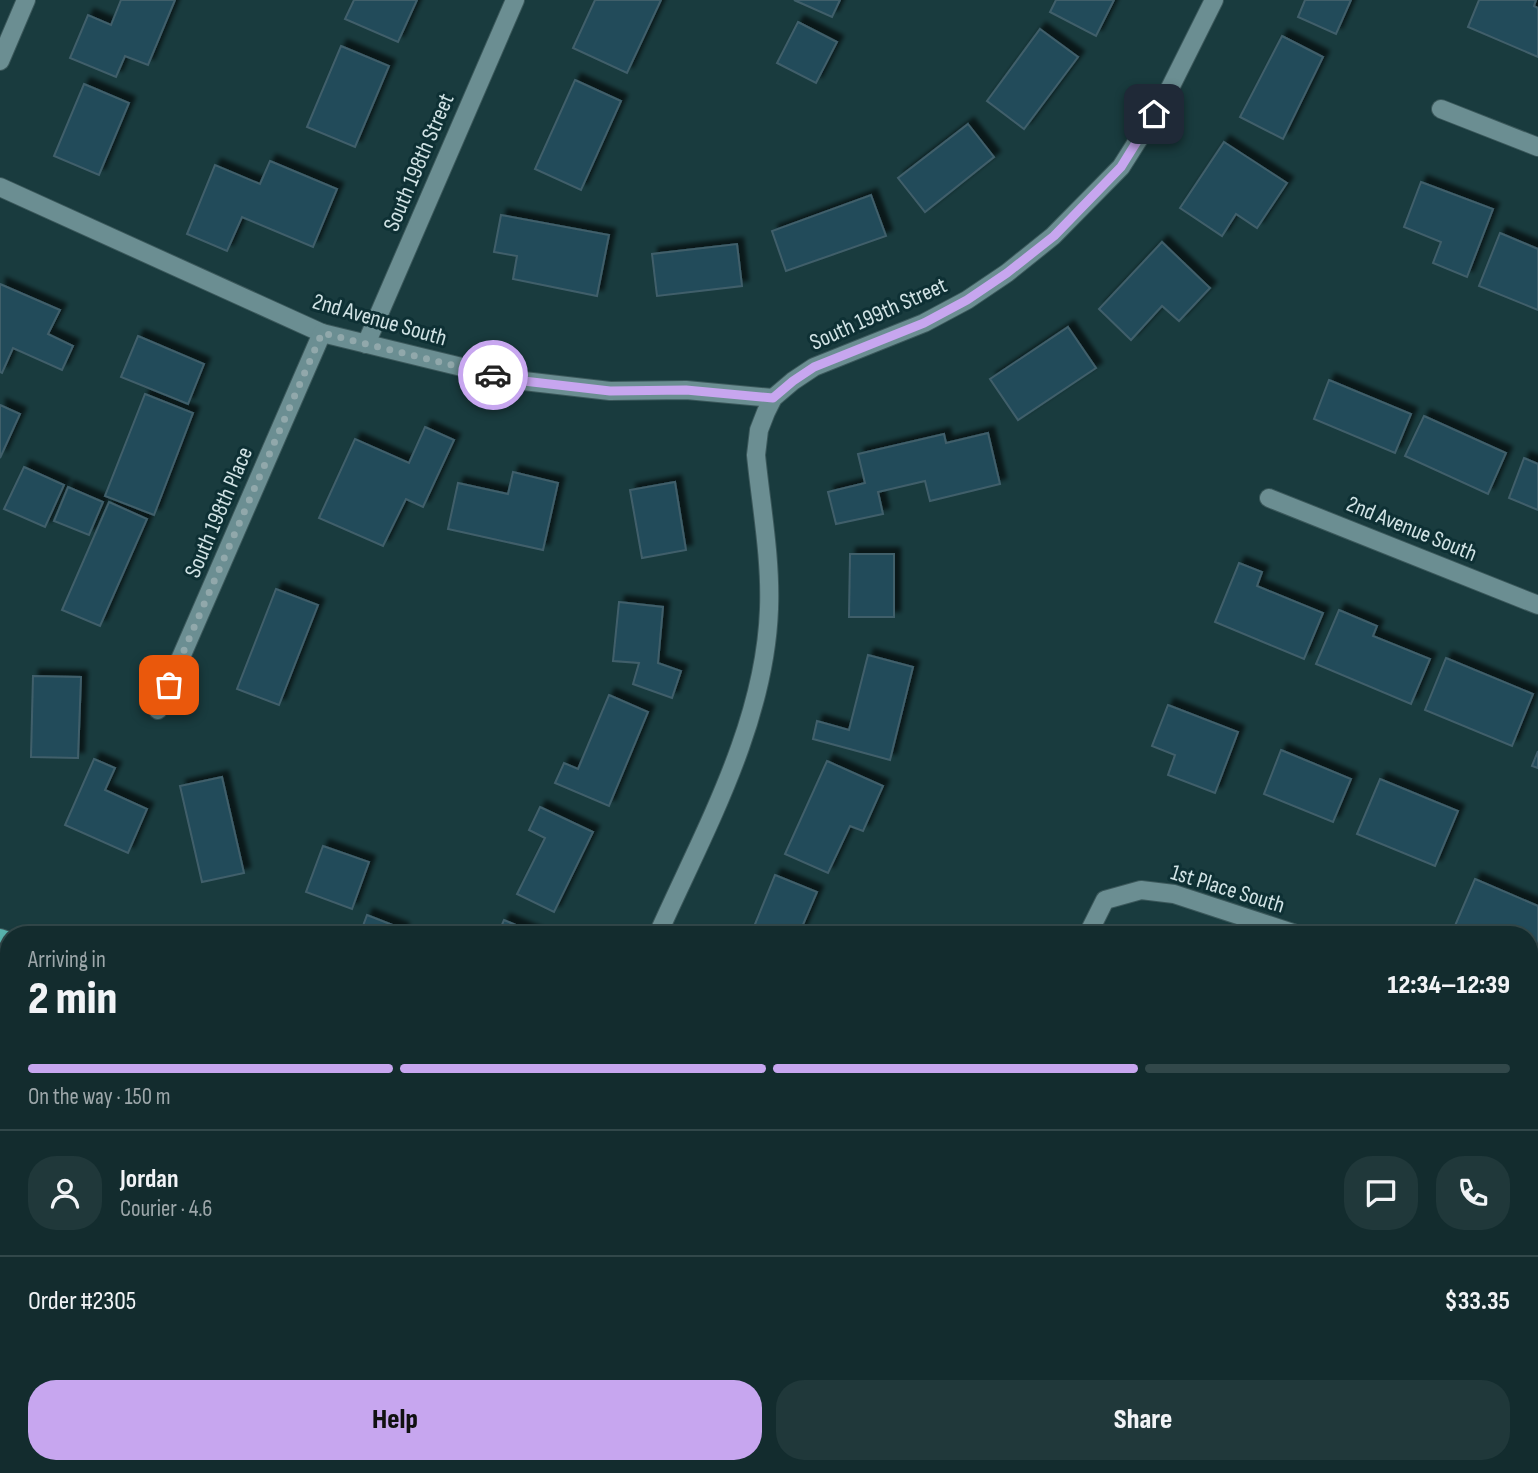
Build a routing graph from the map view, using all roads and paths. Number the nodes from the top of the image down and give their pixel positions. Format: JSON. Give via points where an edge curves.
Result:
{"nodes":[{"id":1,"x":26,"y":0,"type":"edge"},
{"id":2,"x":515,"y":0,"type":"edge"},
{"id":3,"x":1214,"y":0,"type":"edge"},
{"id":4,"x":0,"y":61,"type":"edge"},
{"id":5,"x":1441,"y":109,"type":"dead end"},
{"id":6,"x":1538,"y":147,"type":"edge"},
{"id":7,"x":0,"y":187,"type":"edge"},
{"id":8,"x":322,"y":333,"type":"junction"},
{"id":9,"x":366,"y":344,"type":"junction"},
{"id":10,"x":773,"y":398,"type":"junction"},
{"id":11,"x":1269,"y":498,"type":"dead end"},
{"id":12,"x":1538,"y":605,"type":"edge"},
{"id":13,"x":158,"y":710,"type":"dead end"},
{"id":14,"x":662,"y":926,"type":"edge"},
{"id":15,"x":1092,"y":926,"type":"edge"},
{"id":16,"x":1272,"y":926,"type":"edge"}],
"edges":[{"from":1,"to":4,"type":"street"},
{"from":2,"to":9,"type":"street","name":"South 198th Street"},
{"from":3,"to":10,"type":"street","name":"South 199th Street","via":[[1166,96],[1121,167],[1054,236],[967,300],[924,323],[814,367]]},
{"from":5,"to":6,"type":"street"},
{"from":7,"to":8,"type":"street","name":"2nd Avenue South"},
{"from":8,"to":9,"type":"street","name":"2nd Avenue South"},
{"from":8,"to":13,"type":"street","name":"South 198th Place"},
{"from":9,"to":10,"type":"street","name":"2nd Avenue South","via":[[515,380],[610,391],[686,390]]},
{"from":10,"to":14,"type":"street","name":"South 199th Street","via":[[759,430],[756,455],[769,608],[758,691],[729,776]]},
{"from":11,"to":12,"type":"street","name":"2nd Avenue South"},
{"from":15,"to":16,"type":"street","name":"1st Place South","via":[[1105,901],[1141,890],[1174,894]]}]}
